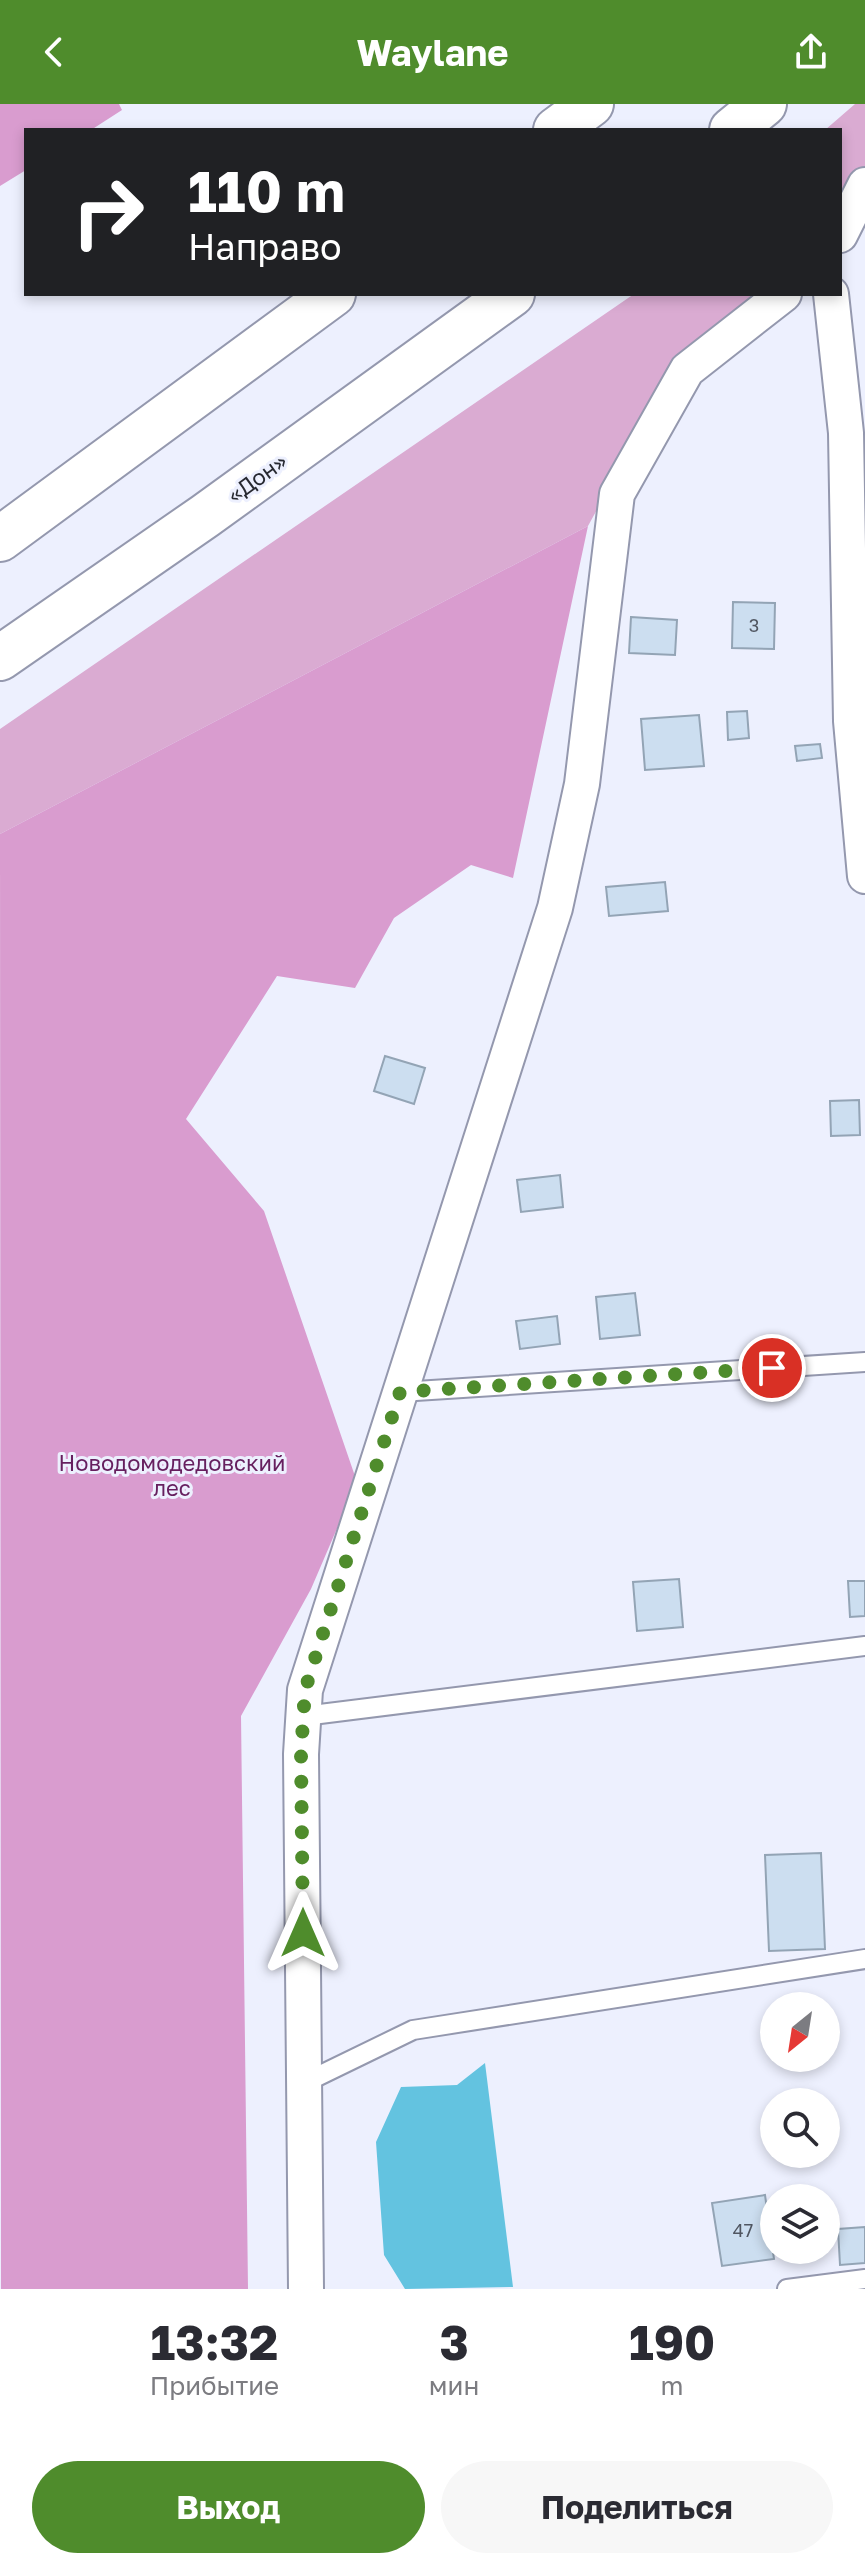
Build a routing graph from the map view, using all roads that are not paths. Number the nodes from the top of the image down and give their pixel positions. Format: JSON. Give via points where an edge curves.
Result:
{"nodes":[{"id":1,"x":591,"y":104,"type":"edge"},
{"id":2,"x":764,"y":104,"type":"edge"},
{"id":3,"x":559,"y":128,"type":"edge"},
{"id":4,"x":734,"y":128,"type":"edge"},
{"id":5,"x":865,"y":185,"type":"edge"},
{"id":6,"x":842,"y":231,"type":"edge"},
{"id":7,"x":330,"y":296,"type":"edge"},
{"id":8,"x":509,"y":296,"type":"edge"},
{"id":9,"x":781,"y":296,"type":"edge"},
{"id":10,"x":831,"y":296,"type":"edge"},
{"id":11,"x":0,"y":539,"type":"edge"},
{"id":12,"x":0,"y":658,"type":"edge"},
{"id":13,"x":858,"y":717,"type":"edge"},
{"id":14,"x":865,"y":876,"type":"edge"},
{"id":15,"x":865,"y":1362,"type":"edge"},
{"id":16,"x":400,"y":1392,"type":"junction"},
{"id":17,"x":865,"y":1646,"type":"edge"},
{"id":18,"x":304,"y":1716,"type":"junction"},
{"id":19,"x":865,"y":1959,"type":"edge"},
{"id":20,"x":304,"y":2083,"type":"junction"},
{"id":21,"x":865,"y":2279,"type":"edge"},
{"id":22,"x":306,"y":2289,"type":"edge"},
{"id":23,"x":787,"y":2289,"type":"edge"}],
"edges":[{"from":1,"to":3,"type":"highway"},
{"from":2,"to":4,"type":"highway"},
{"from":5,"to":6,"type":"street"},
{"from":7,"to":11,"type":"highway"},
{"from":8,"to":12,"type":"highway","name":"«Дон»"},
{"from":9,"to":16,"type":"street","via":[[687,370],[617,494],[582,784],[555,908]]},
{"from":10,"to":13,"type":"street","via":[[846,433]]},
{"from":13,"to":14,"type":"street"},
{"from":15,"to":16,"type":"lane"},
{"from":16,"to":18,"type":"street","via":[[305,1690]]},
{"from":17,"to":18,"type":"lane"},
{"from":18,"to":20,"type":"street"},
{"from":19,"to":20,"type":"lane","via":[[413,2030]]},
{"from":20,"to":22,"type":"street"},
{"from":21,"to":23,"type":"lane"}]}
